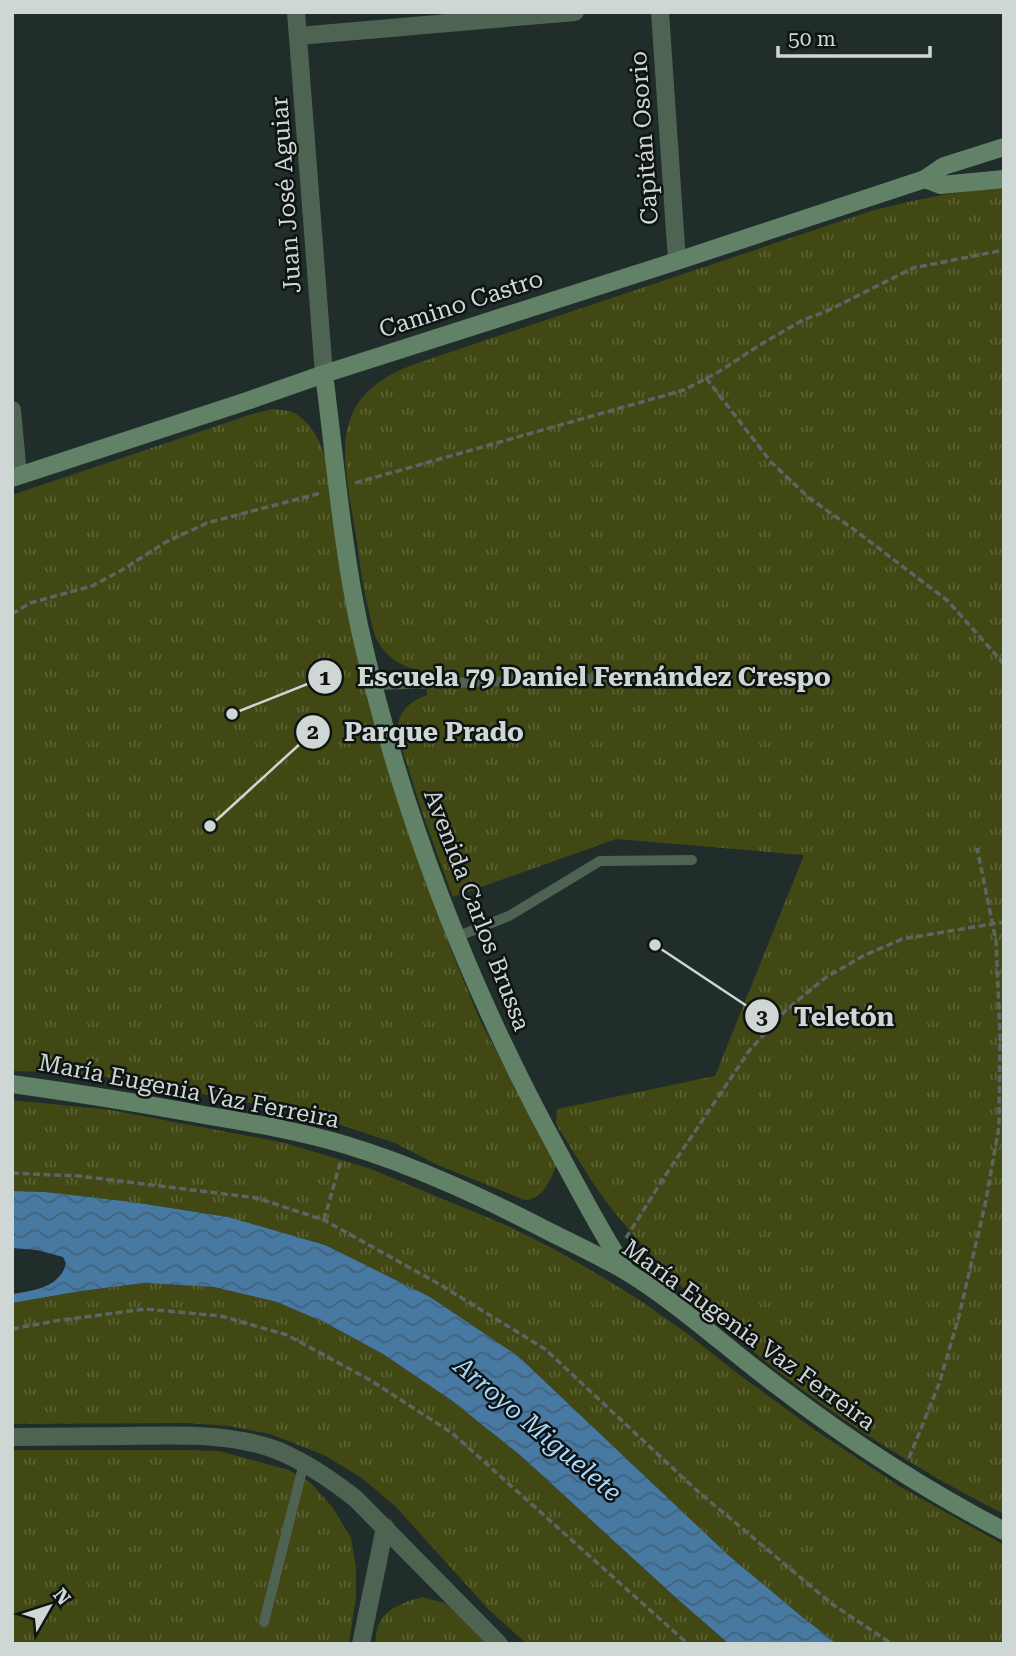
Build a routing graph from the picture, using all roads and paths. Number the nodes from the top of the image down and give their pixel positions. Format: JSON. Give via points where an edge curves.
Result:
{"nodes":[{"id":1,"x":296,"y":12,"type":"edge"},
{"id":2,"x":575,"y":12,"type":"edge"},
{"id":3,"x":660,"y":12,"type":"edge"},
{"id":4,"x":298,"y":36,"type":"junction"},
{"id":5,"x":1004,"y":147,"type":"edge"},
{"id":6,"x":925,"y":179,"type":"junction"},
{"id":7,"x":1004,"y":179,"type":"edge"},
{"id":8,"x":1004,"y":250,"type":"edge"},
{"id":9,"x":677,"y":261,"type":"junction"},
{"id":10,"x":324,"y":374,"type":"junction"},
{"id":11,"x":706,"y":378,"type":"junction"},
{"id":12,"x":12,"y":410,"type":"edge"},
{"id":13,"x":15,"y":477,"type":"edge"},
{"id":14,"x":338,"y":488,"type":"junction"},
{"id":15,"x":12,"y":614,"type":"edge"},
{"id":16,"x":1004,"y":664,"type":"edge"},
{"id":17,"x":698,"y":676,"type":"dead end"},
{"id":18,"x":373,"y":685,"type":"junction"},
{"id":19,"x":977,"y":848,"type":"dead end"},
{"id":20,"x":692,"y":860,"type":"dead end"},
{"id":21,"x":1004,"y":922,"type":"edge"},
{"id":22,"x":992,"y":924,"type":"junction"},
{"id":23,"x":456,"y":937,"type":"junction"},
{"id":24,"x":12,"y":1083,"type":"edge"},
{"id":25,"x":345,"y":1144,"type":"junction"},
{"id":26,"x":12,"y":1173,"type":"edge"},
{"id":27,"x":324,"y":1220,"type":"junction"},
{"id":28,"x":615,"y":1254,"type":"junction"},
{"id":29,"x":628,"y":1273,"type":"junction"},
{"id":30,"x":12,"y":1329,"type":"edge"},
{"id":31,"x":12,"y":1437,"type":"edge"},
{"id":32,"x":304,"y":1463,"type":"junction"},
{"id":33,"x":902,"y":1474,"type":"junction"},
{"id":34,"x":385,"y":1527,"type":"junction"},
{"id":35,"x":1004,"y":1531,"type":"edge"},
{"id":36,"x":264,"y":1622,"type":"dead end"},
{"id":37,"x":361,"y":1644,"type":"edge"},
{"id":38,"x":499,"y":1644,"type":"edge"},
{"id":39,"x":688,"y":1644,"type":"edge"},
{"id":40,"x":892,"y":1644,"type":"edge"}],
"edges":[{"from":1,"to":4,"type":"street","name":"Juan José Aguiar"},
{"from":2,"to":4,"type":"street"},
{"from":3,"to":9,"type":"street","name":"Capitán Osorio"},
{"from":4,"to":10,"type":"street","name":"Juan José Aguiar"},
{"from":5,"to":6,"type":"street","name":"Camino Castro","via":[[944,166]]},
{"from":6,"to":7,"type":"street","name":"Camino Castro","via":[[941,186]]},
{"from":6,"to":9,"type":"street","name":"Camino Castro"},
{"from":8,"to":11,"type":"path","via":[[913,268],[803,320]]},
{"from":9,"to":10,"type":"street","name":"Camino Castro"},
{"from":10,"to":13,"type":"street","name":"Camino Castro"},
{"from":10,"to":14,"type":"street","name":"Avenida Carlos Brussa"},
{"from":11,"to":14,"type":"path","via":[[684,390]]},
{"from":11,"to":16,"type":"path","via":[[771,462],[808,497],[948,601]]},
{"from":12,"to":13,"type":"street"},
{"from":14,"to":15,"type":"path","via":[[207,523],[92,586],[30,603]]},
{"from":14,"to":18,"type":"street","name":"Avenida Carlos Brussa","via":[[349,570]]},
{"from":17,"to":18,"type":"lane"},
{"from":18,"to":23,"type":"street","name":"Avenida Carlos Brussa","via":[[408,805]]},
{"from":19,"to":22,"type":"path"},
{"from":20,"to":23,"type":"lane","via":[[600,861],[509,916]]},
{"from":21,"to":22,"type":"path"},
{"from":22,"to":28,"type":"path","via":[[902,939],[825,978],[785,1011],[749,1051]]},
{"from":22,"to":33,"type":"path","via":[[1000,1034],[999,1127],[959,1316],[939,1384]]},
{"from":23,"to":28,"type":"street","name":"Avenida Carlos Brussa","via":[[528,1097]]},
{"from":24,"to":25,"type":"street","name":"María Eugenia Vaz Ferreira","via":[[262,1125]]},
{"from":25,"to":27,"type":"path"},
{"from":25,"to":29,"type":"street","name":"María Eugenia Vaz Ferreira","via":[[509,1210]]},
{"from":26,"to":27,"type":"path","via":[[79,1176],[257,1198]]},
{"from":27,"to":40,"type":"path","via":[[545,1349],[694,1489],[832,1604]]},
{"from":28,"to":29,"type":"street","name":"Avenida Carlos Brussa"},
{"from":29,"to":33,"type":"street","name":"María Eugenia Vaz Ferreira"},
{"from":30,"to":39,"type":"path","via":[[145,1309],[221,1316],[287,1335],[370,1380],[452,1433]]},
{"from":31,"to":32,"type":"street","via":[[215,1437],[277,1451]]},
{"from":32,"to":34,"type":"street","via":[[348,1492]]},
{"from":32,"to":36,"type":"lane"},
{"from":33,"to":35,"type":"street","name":"María Eugenia Vaz Ferreira"},
{"from":34,"to":37,"type":"street"},
{"from":34,"to":38,"type":"street"}]}
